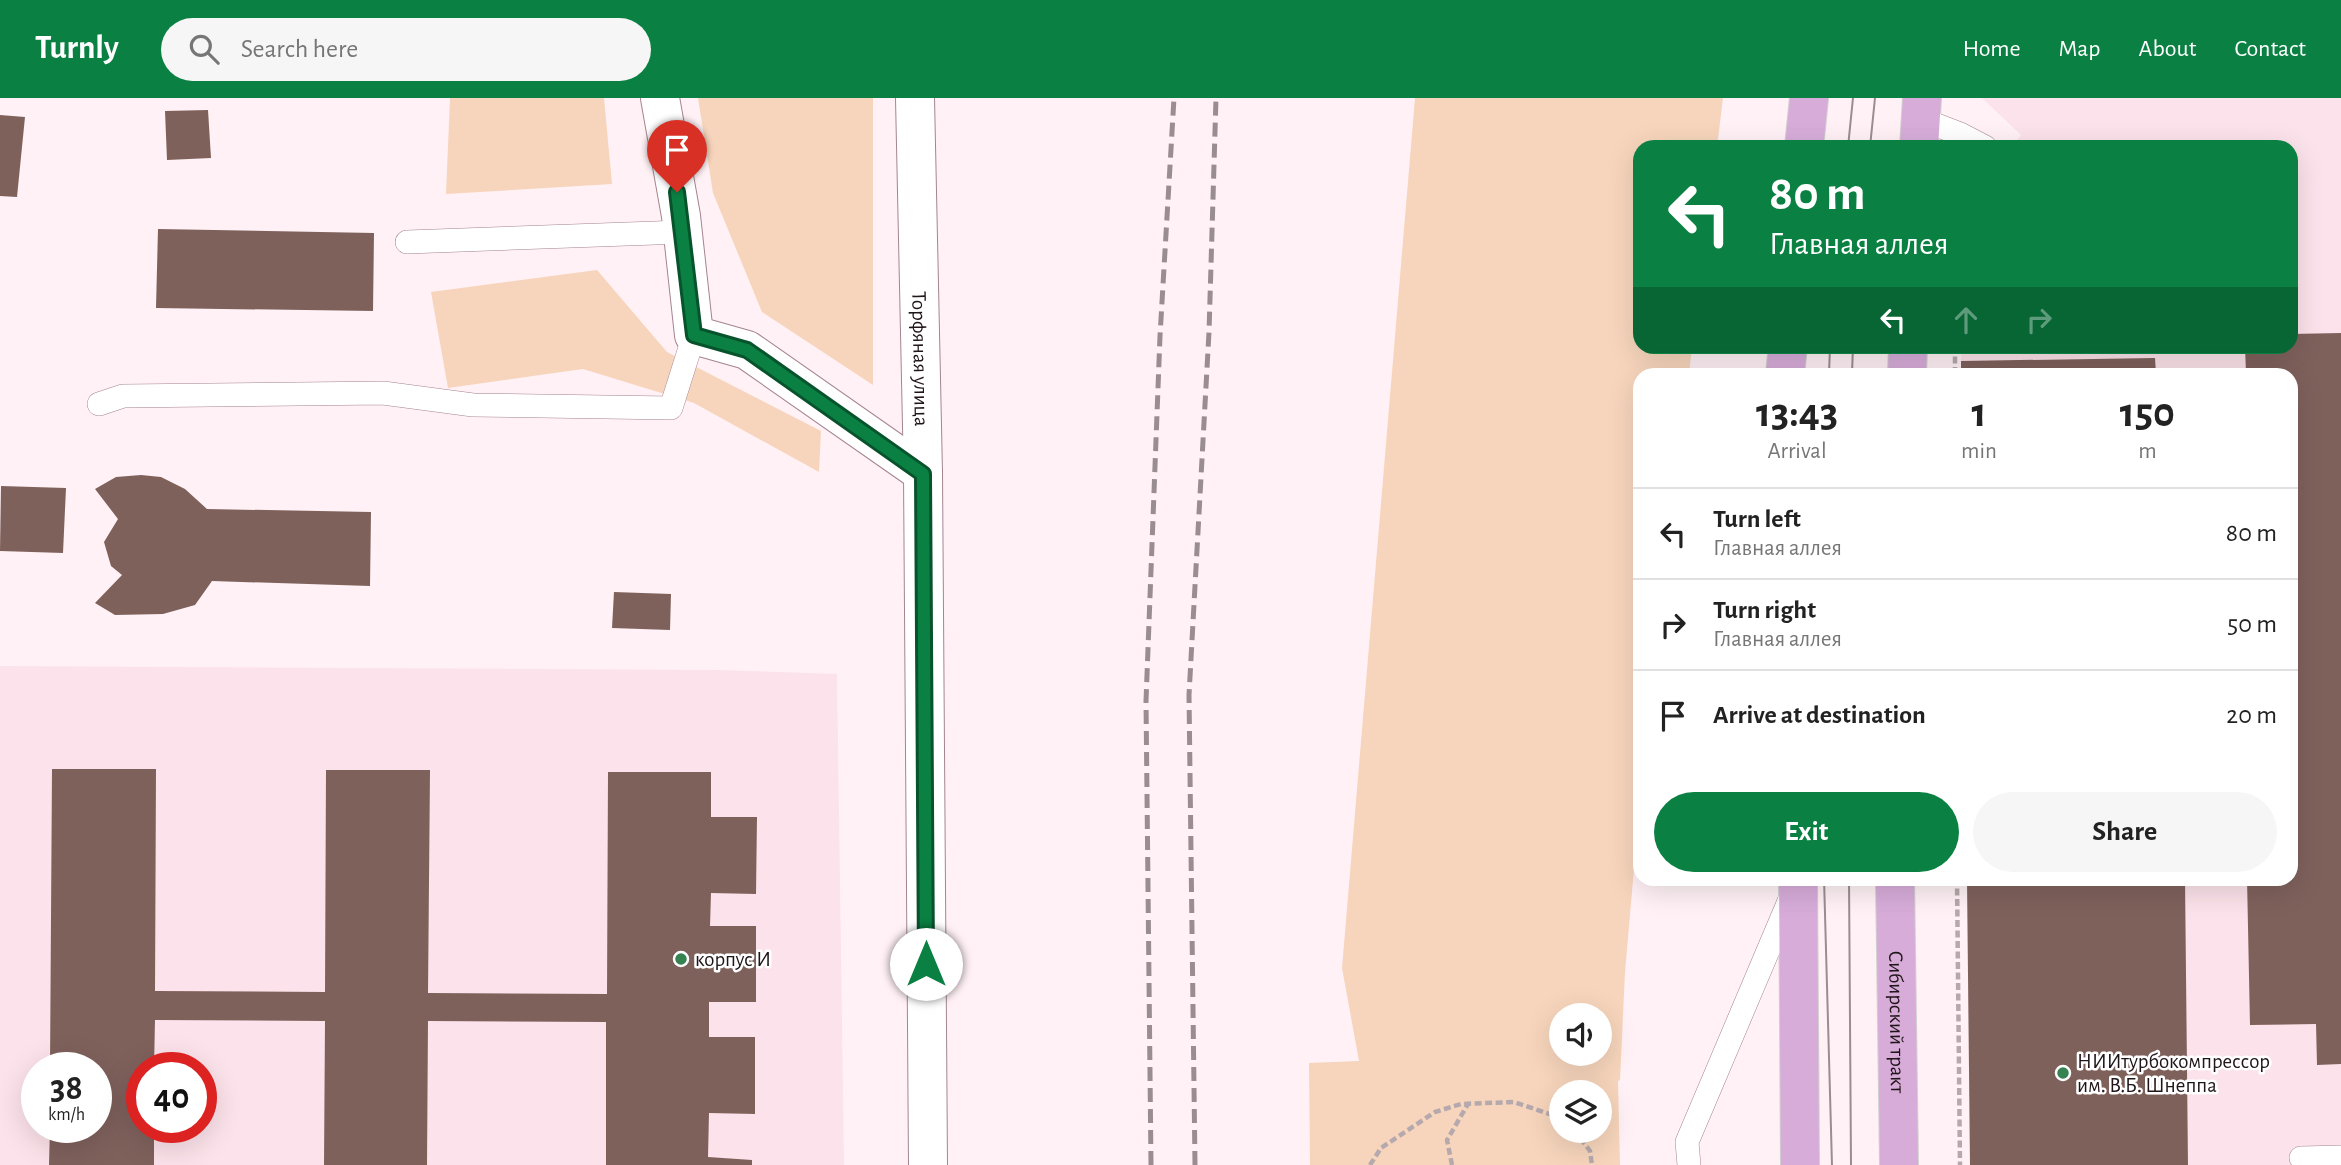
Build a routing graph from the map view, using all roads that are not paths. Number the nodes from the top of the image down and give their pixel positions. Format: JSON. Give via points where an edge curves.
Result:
{"nodes":[{"id":1,"x":660,"y":98,"type":"edge"},
{"id":2,"x":915,"y":98,"type":"edge"},
{"id":3,"x":1808,"y":98,"type":"edge"},
{"id":4,"x":1921,"y":121,"type":"edge"},
{"id":5,"x":1805,"y":140,"type":"edge"},
{"id":6,"x":1972,"y":140,"type":"edge"},
{"id":7,"x":683,"y":232,"type":"junction"},
{"id":8,"x":407,"y":242,"type":"dead end"},
{"id":9,"x":694,"y":335,"type":"junction"},
{"id":10,"x":99,"y":404,"type":"dead end"},
{"id":11,"x":923,"y":474,"type":"junction"},
{"id":12,"x":1795,"y":886,"type":"edge"},
{"id":13,"x":1798,"y":886,"type":"edge"},
{"id":14,"x":1895,"y":886,"type":"edge"},
{"id":15,"x":2341,"y":1157,"type":"edge"},
{"id":16,"x":2301,"y":1158,"type":"dead end"},
{"id":17,"x":928,"y":1165,"type":"edge"},
{"id":18,"x":1689,"y":1165,"type":"edge"},
{"id":19,"x":1800,"y":1165,"type":"edge"},
{"id":20,"x":1899,"y":1165,"type":"edge"}],
"edges":[{"from":1,"to":7,"type":"street"},
{"from":2,"to":11,"type":"street","name":"Торфяная улица"},
{"from":3,"to":5,"type":"main road"},
{"from":4,"to":6,"type":"lane"},
{"from":7,"to":8,"type":"lane"},
{"from":7,"to":9,"type":"street"},
{"from":9,"to":10,"type":"lane","via":[[671,408],[473,405],[383,393],[123,396]]},
{"from":9,"to":11,"type":"street","via":[[747,350]]},
{"from":11,"to":17,"type":"street","name":"Торфяная улица"},
{"from":12,"to":18,"type":"lane","via":[[1688,1142]]},
{"from":13,"to":19,"type":"main road"},
{"from":14,"to":20,"type":"main road","name":"Сибирский тракт"},
{"from":15,"to":16,"type":"lane"}]}
